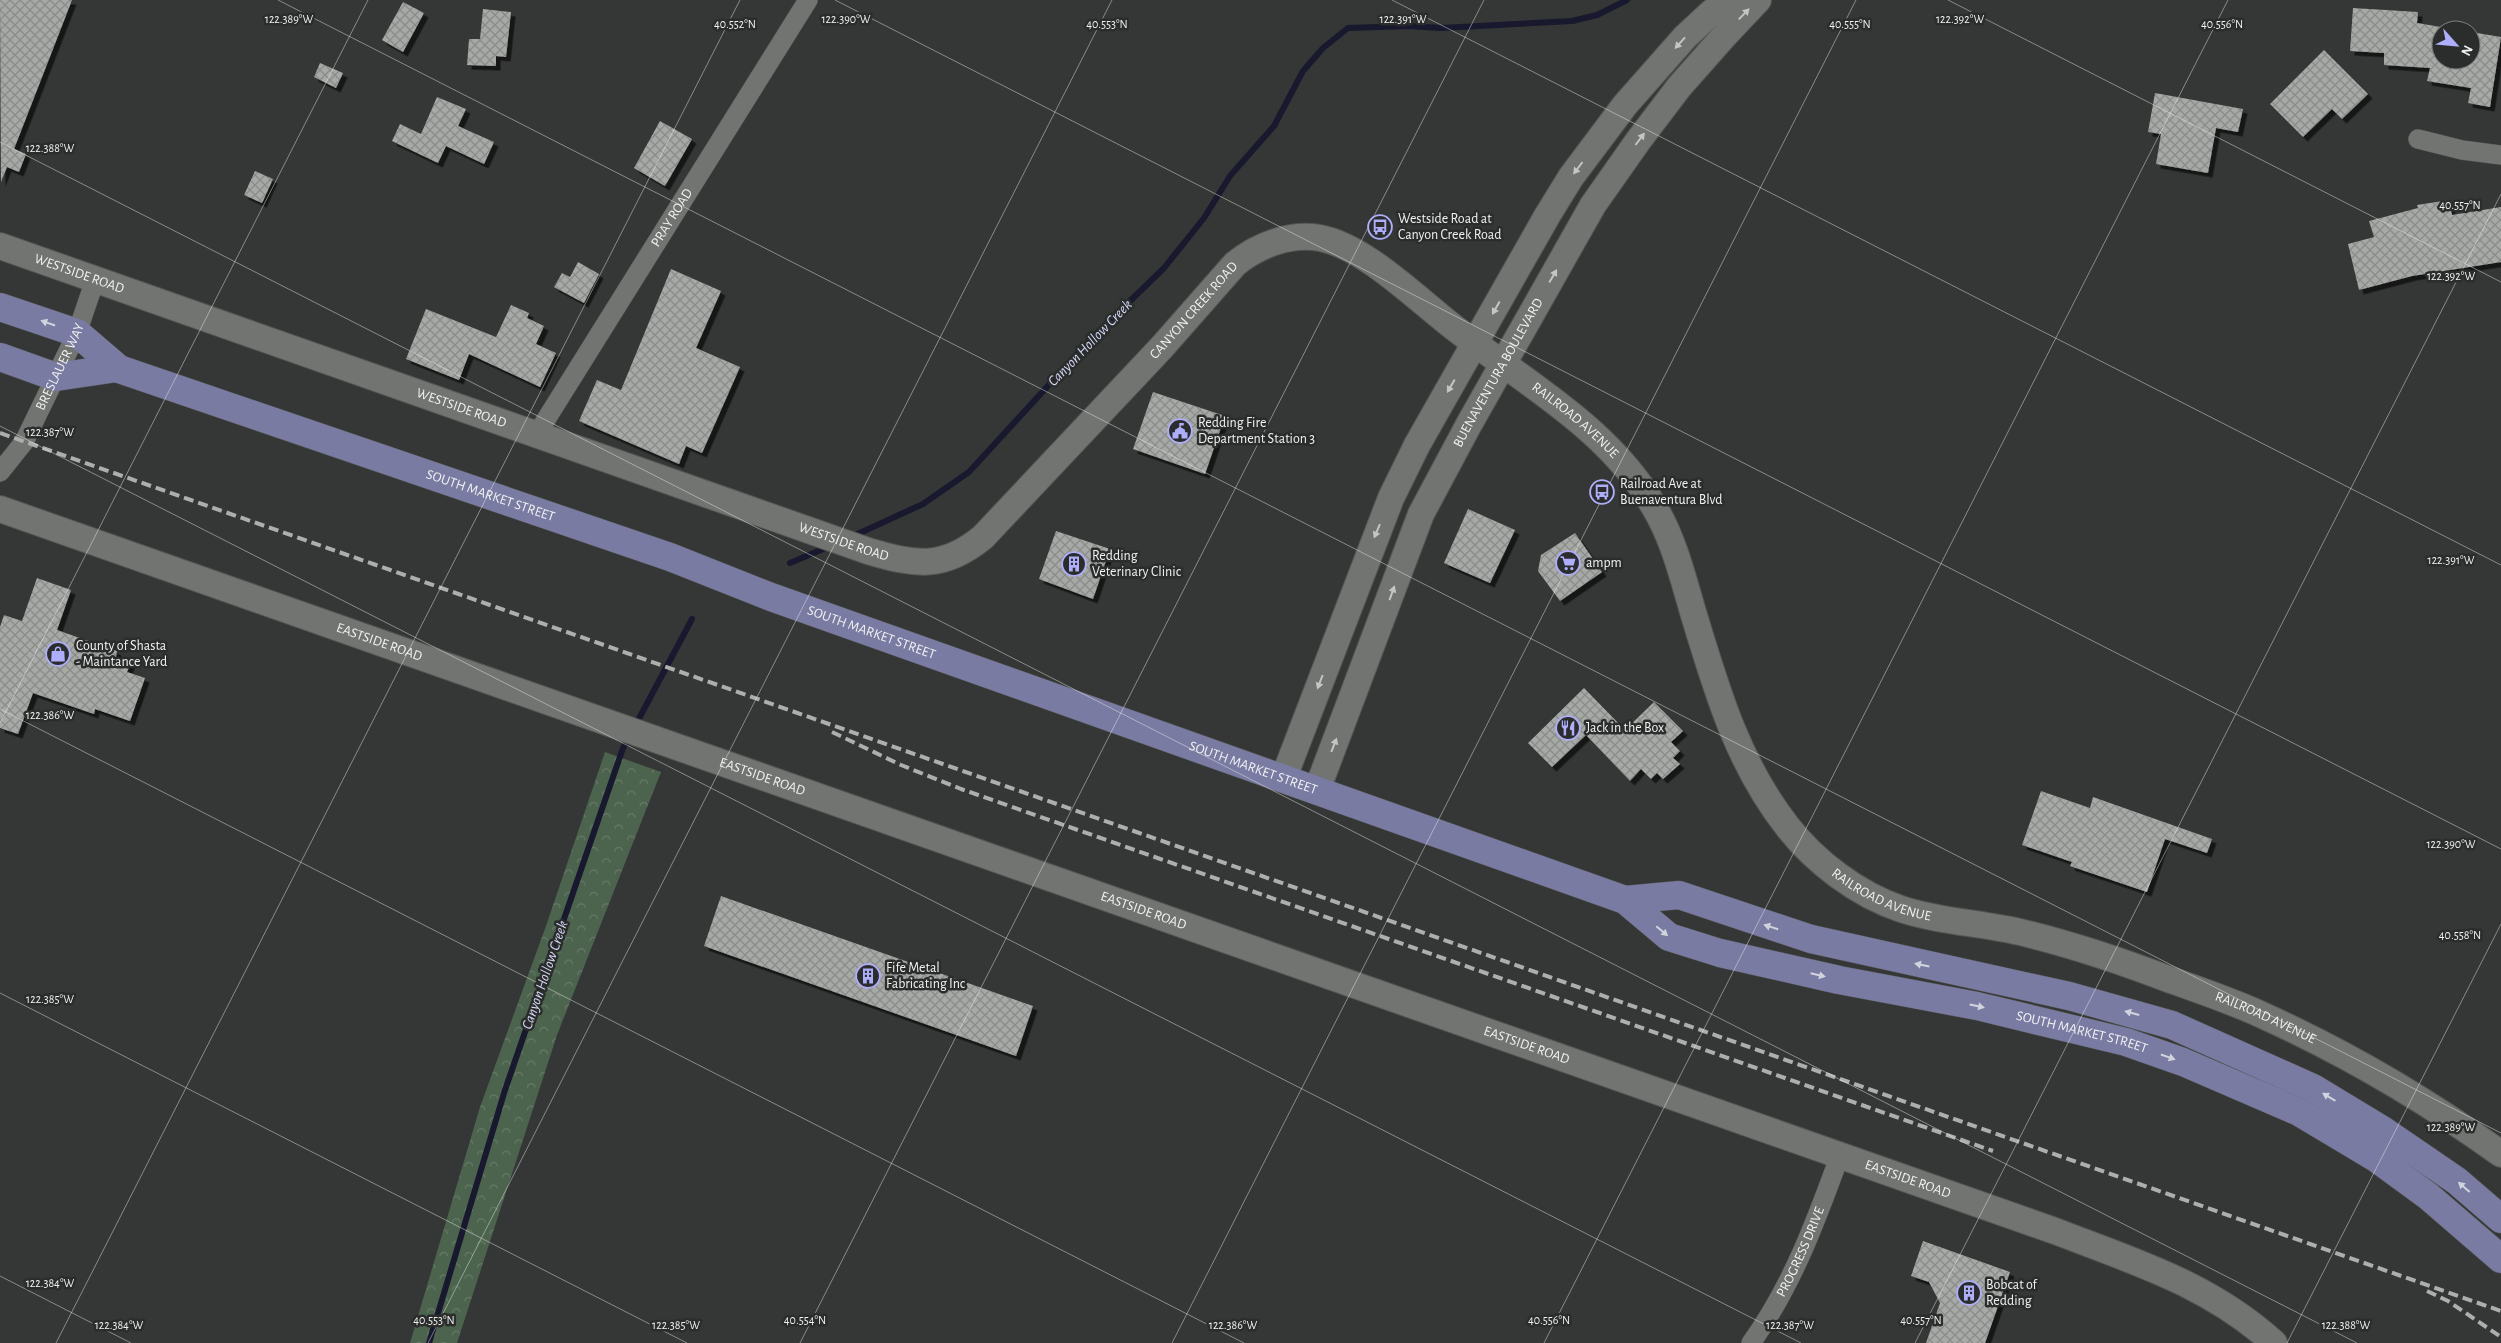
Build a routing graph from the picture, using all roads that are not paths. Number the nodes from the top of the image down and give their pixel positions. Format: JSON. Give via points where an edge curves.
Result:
{"nodes":[{"id":1,"x":808,"y":0,"type":"edge"},
{"id":2,"x":1731,"y":0,"type":"edge"},
{"id":3,"x":1758,"y":0,"type":"edge"},
{"id":4,"x":2418,"y":139,"type":"dead end"},
{"id":5,"x":2501,"y":155,"type":"edge"},
{"id":6,"x":0,"y":246,"type":"edge"},
{"id":7,"x":95,"y":280,"type":"junction"},
{"id":8,"x":0,"y":307,"type":"edge"},
{"id":9,"x":76,"y":334,"type":"junction"},
{"id":10,"x":1476,"y":344,"type":"junction"},
{"id":11,"x":0,"y":357,"type":"edge"},
{"id":12,"x":1503,"y":364,"type":"junction"},
{"id":13,"x":117,"y":368,"type":"junction"},
{"id":14,"x":56,"y":377,"type":"junction"},
{"id":15,"x":537,"y":434,"type":"junction"},
{"id":16,"x":0,"y":472,"type":"edge"},
{"id":17,"x":0,"y":509,"type":"edge"},
{"id":18,"x":923,"y":563,"type":"joint"},
{"id":19,"x":1284,"y":777,"type":"junction"},
{"id":20,"x":1317,"y":790,"type":"junction"},
{"id":21,"x":1625,"y":900,"type":"junction"},
{"id":22,"x":2501,"y":1154,"type":"edge"},
{"id":23,"x":1840,"y":1155,"type":"junction"},
{"id":24,"x":2501,"y":1219,"type":"edge"},
{"id":25,"x":2501,"y":1258,"type":"edge"},
{"id":26,"x":1751,"y":1343,"type":"edge"},
{"id":27,"x":2274,"y":1343,"type":"edge"}],
"edges":[{"from":1,"to":15,"type":"street","name":"PRAY ROAD"},
{"from":2,"to":10,"type":"street","one_way":true,"via":[[1712,12],[1685,37],[1625,105],[1571,177]]},
{"from":12,"to":3,"type":"street","name":"BUENAVENTURA BOULEVARD","one_way":true,"via":[[1593,205],[1686,80]]},
{"from":4,"to":5,"type":"street"},
{"from":6,"to":7,"type":"street","name":"WESTSIDE ROAD"},
{"from":7,"to":9,"type":"street","name":"BRESLAUER WAY"},
{"from":7,"to":15,"type":"street","name":"WESTSIDE ROAD"},
{"from":9,"to":8,"type":"main road","name":"SOUTH MARKET STREET","one_way":true},
{"from":9,"to":13,"type":"main road","name":"SOUTH MARKET STREET"},
{"from":9,"to":14,"type":"street","name":"BRESLAUER WAY"},
{"from":10,"to":12,"type":"street","name":"CANYON CREEK ROAD"},
{"from":10,"to":18,"type":"street","name":"CANYON CREEK ROAD","via":[[1373,263],[1332,241],[1304,237],[1265,245],[1235,264],[1162,347],[983,537],[959,555]]},
{"from":10,"to":19,"type":"street","one_way":true,"via":[[1390,498]]},
{"from":11,"to":14,"type":"main road","name":"SOUTH MARKET STREET"},
{"from":20,"to":12,"type":"street","name":"BUENAVENTURA BOULEVARD","one_way":true,"via":[[1421,514]]},
{"from":12,"to":22,"type":"street","name":"RAILROAD AVENUE","via":[[1542,391],[1609,449],[1648,496],[1666,528],[1734,738],[1787,827],[1833,872],[1874,898],[1903,910],[2021,932],[2060,943],[2114,959],[2260,1014],[2354,1061]]},
{"from":13,"to":14,"type":"main road","name":"SOUTH MARKET STREET"},
{"from":13,"to":19,"type":"main road","name":"SOUTH MARKET STREET","via":[[670,557],[771,597]]},
{"from":14,"to":16,"type":"street","name":"BRESLAUER WAY","via":[[24,442]]},
{"from":15,"to":18,"type":"street","name":"WESTSIDE ROAD","via":[[868,550],[903,561]]},
{"from":17,"to":23,"type":"street","name":"EASTSIDE ROAD"},
{"from":19,"to":20,"type":"main road","name":"SOUTH MARKET STREET"},
{"from":20,"to":21,"type":"main road","name":"SOUTH MARKET STREET"},
{"from":24,"to":21,"type":"main road","name":"SOUTH MARKET STREET","one_way":true,"via":[[2449,1176],[2314,1088],[2172,1025],[2069,996],[1811,939],[1679,894]]},
{"from":21,"to":25,"type":"main road","name":"SOUTH MARKET STREET","one_way":true,"via":[[1669,937],[1720,953],[1977,1006],[2126,1042],[2183,1062],[2298,1112],[2376,1158],[2428,1196]]},
{"from":23,"to":26,"type":"street","name":"PROGRESS DRIVE","via":[[1808,1243],[1767,1321]]},
{"from":23,"to":27,"type":"street","name":"EASTSIDE ROAD","via":[[2179,1279],[2229,1307]]}]}
